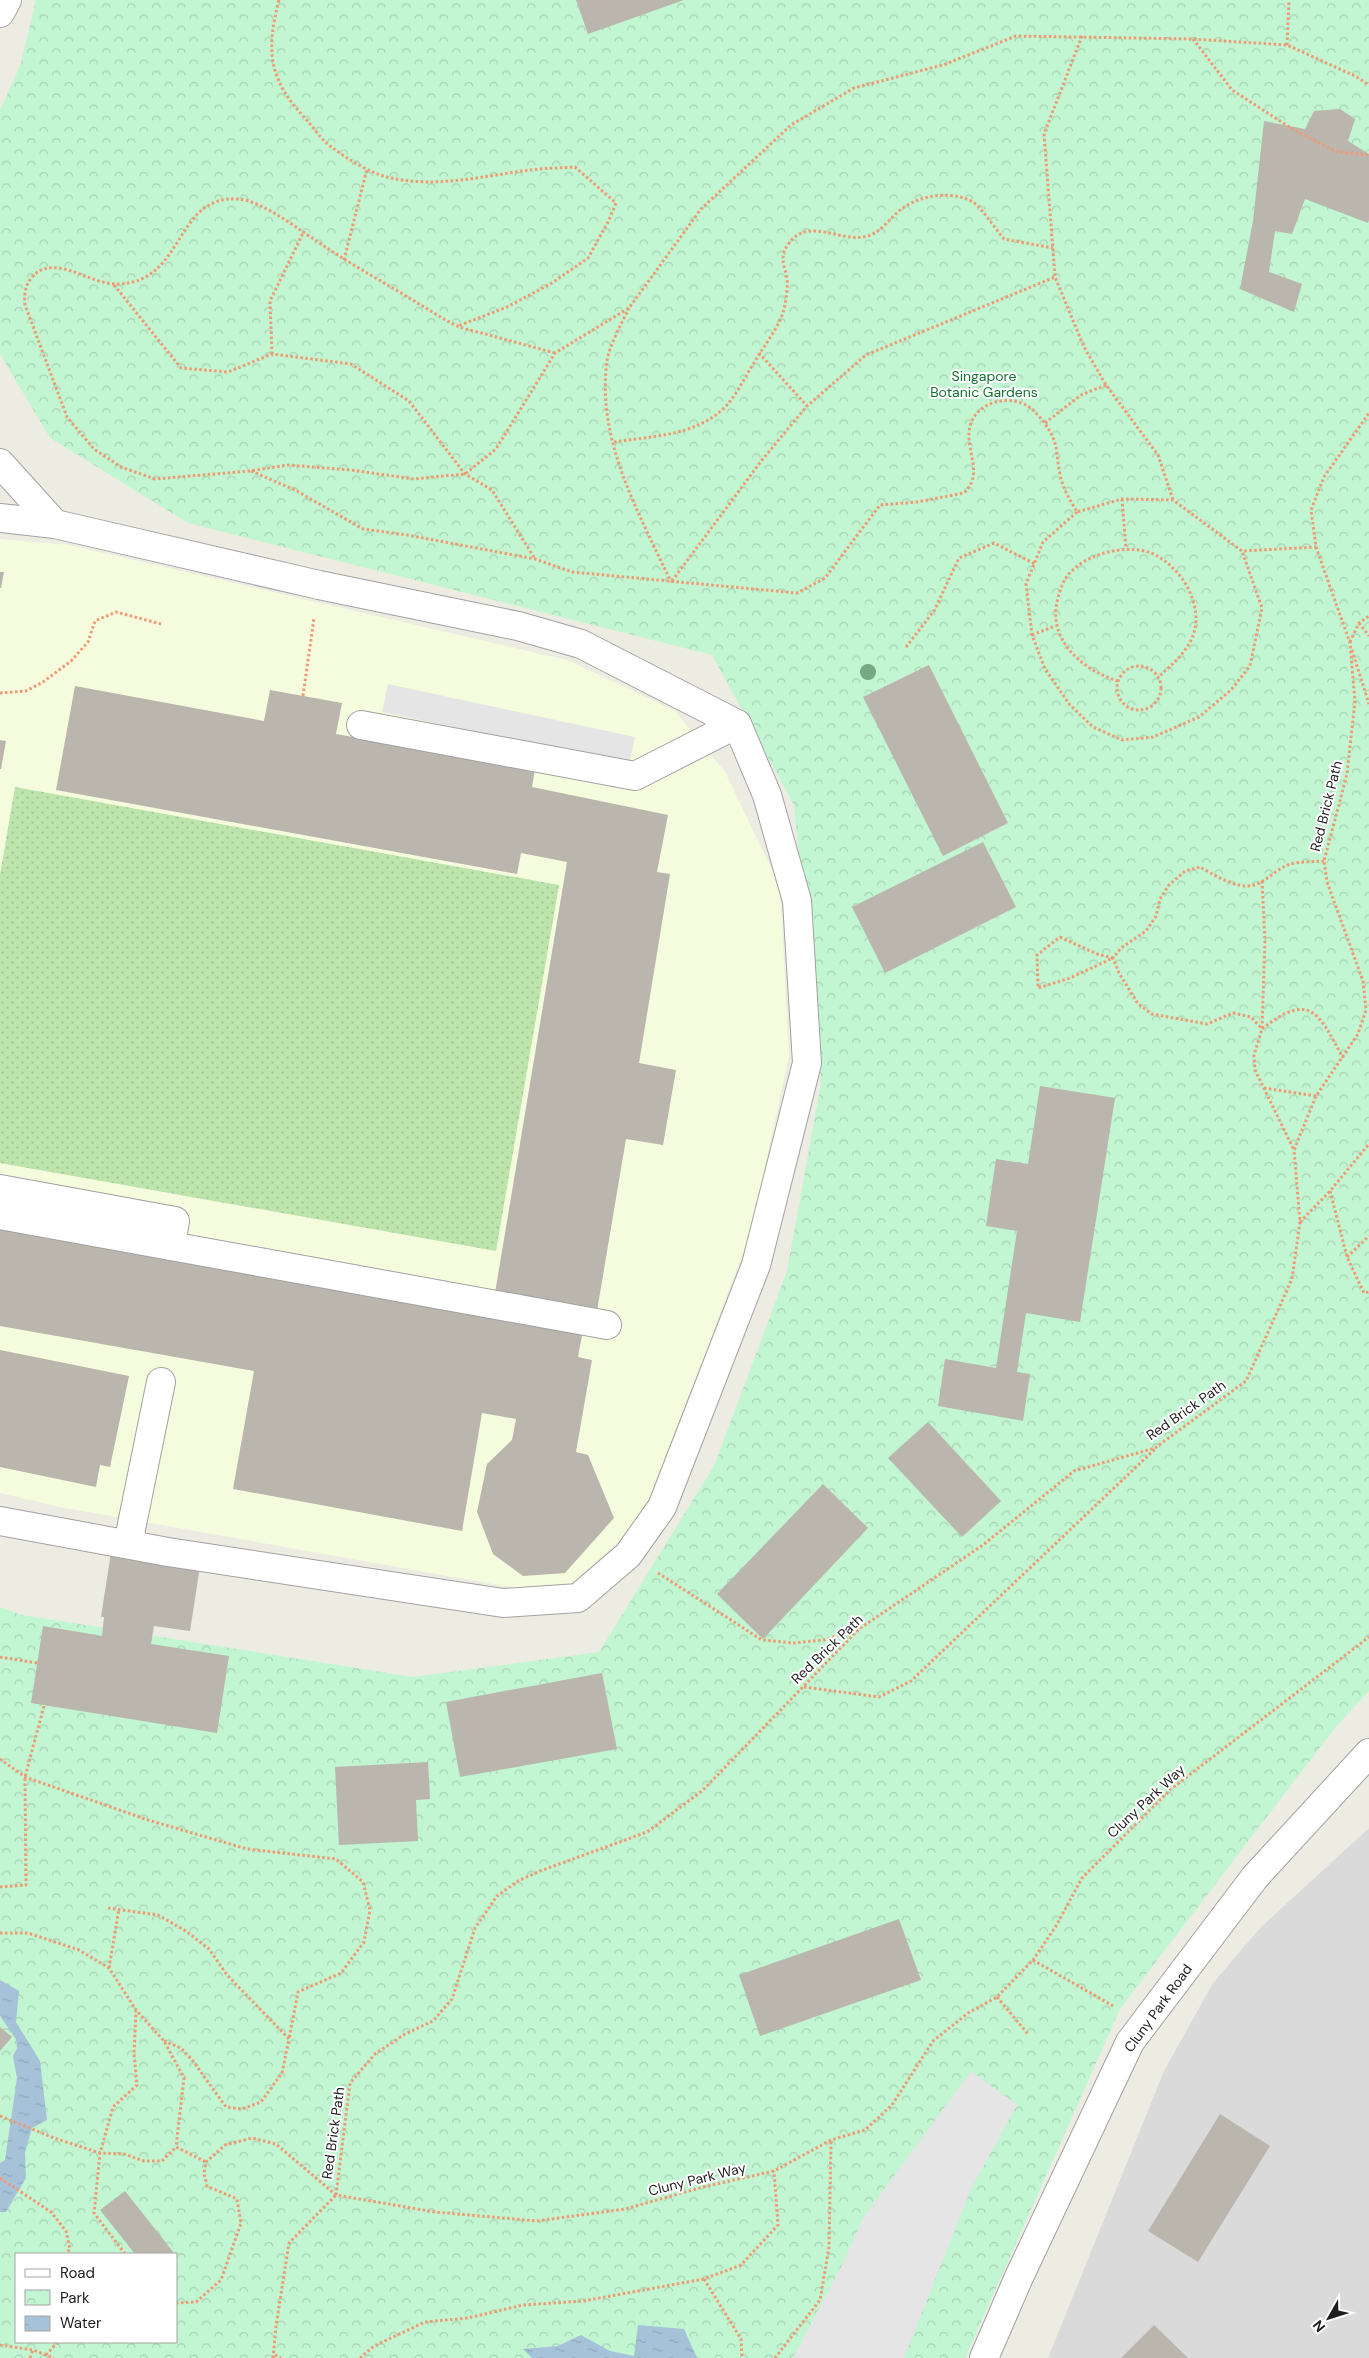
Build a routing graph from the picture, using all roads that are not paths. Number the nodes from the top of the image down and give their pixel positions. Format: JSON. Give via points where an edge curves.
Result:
{"nodes":[{"id":1,"x":7,"y":0,"type":"edge"},
{"id":2,"x":0,"y":13,"type":"edge"},
{"id":3,"x":0,"y":463,"type":"edge"},
{"id":4,"x":0,"y":518,"type":"edge"},
{"id":5,"x":56,"y":524,"type":"junction"},
{"id":6,"x":738,"y":724,"type":"junction"},
{"id":7,"x":361,"y":725,"type":"dead end"},
{"id":8,"x":0,"y":1188,"type":"edge"},
{"id":9,"x":0,"y":1215,"type":"edge"},
{"id":10,"x":171,"y":1246,"type":"junction"},
{"id":11,"x":607,"y":1325,"type":"dead end"},
{"id":12,"x":161,"y":1382,"type":"dead end"},
{"id":13,"x":0,"y":1521,"type":"edge"},
{"id":14,"x":128,"y":1544,"type":"junction"},
{"id":15,"x":1369,"y":1753,"type":"edge"},
{"id":16,"x":984,"y":2358,"type":"edge"}],
"edges":[{"from":1,"to":2,"type":"street"},
{"from":3,"to":5,"type":"street"},
{"from":4,"to":5,"type":"street"},
{"from":5,"to":6,"type":"street","via":[[319,585],[518,626],[581,644]]},
{"from":6,"to":7,"type":"street","via":[[635,776]]},
{"from":6,"to":14,"type":"street","via":[[767,794],[797,901],[807,1063],[756,1265],[662,1507],[628,1555],[578,1598],[503,1603]]},
{"from":8,"to":10,"type":"street","via":[[175,1221]]},
{"from":9,"to":10,"type":"street"},
{"from":10,"to":11,"type":"street","via":[[544,1308]]},
{"from":12,"to":14,"type":"street"},
{"from":13,"to":14,"type":"street"},
{"from":15,"to":16,"type":"street","name":"Cluny Park Road","via":[[1255,1877],[1130,2042],[1018,2277]]}]}
